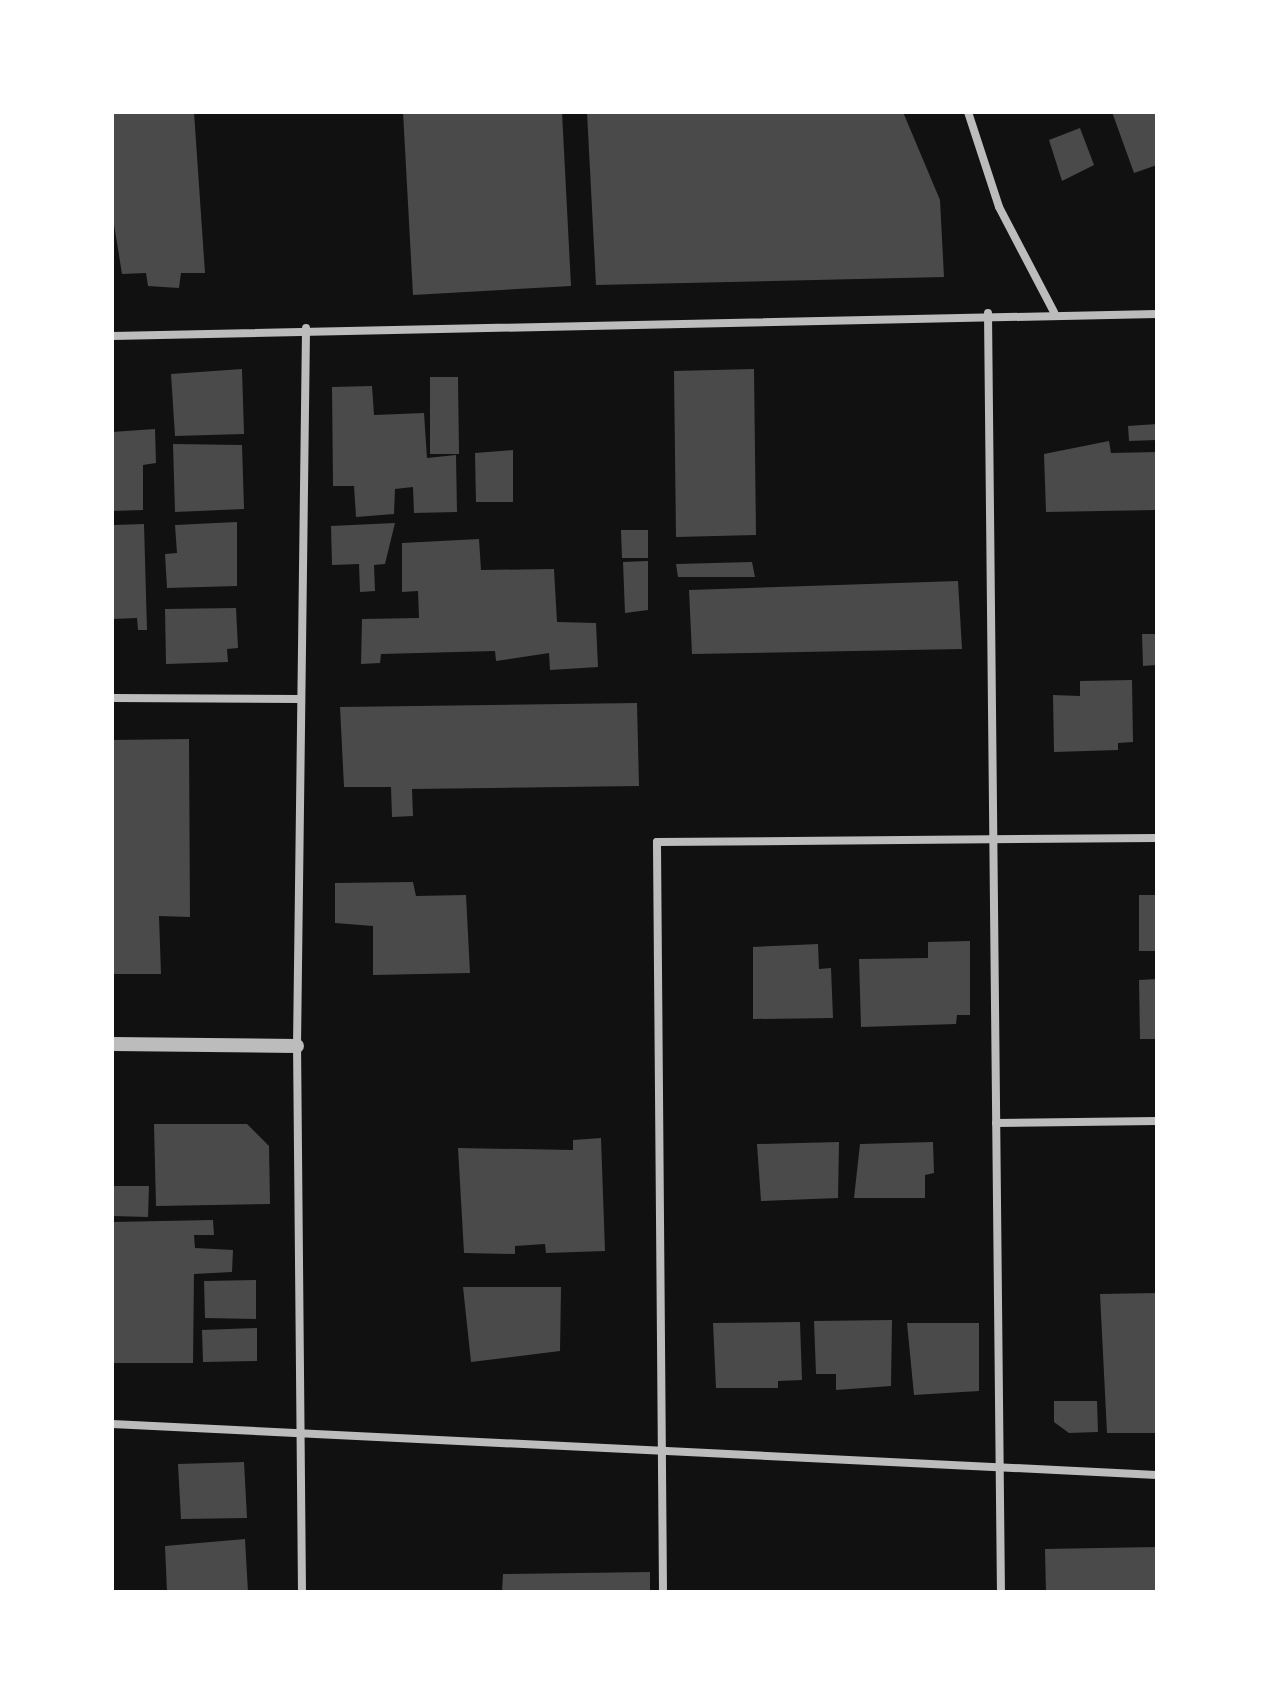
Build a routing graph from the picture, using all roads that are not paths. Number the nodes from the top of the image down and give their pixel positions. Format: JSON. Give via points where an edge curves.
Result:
{"nodes":[{"id":1,"x":968,"y":112,"type":"edge"},
{"id":2,"x":1054,"y":312,"type":"junction"},
{"id":3,"x":988,"y":313,"type":"junction"},
{"id":4,"x":1157,"y":314,"type":"edge"},
{"id":5,"x":306,"y":328,"type":"junction"},
{"id":6,"x":112,"y":336,"type":"edge"},
{"id":7,"x":112,"y":698,"type":"edge"},
{"id":8,"x":299,"y":699,"type":"junction"},
{"id":9,"x":1157,"y":838,"type":"edge"},
{"id":10,"x":993,"y":839,"type":"junction"},
{"id":11,"x":112,"y":1044,"type":"edge"},
{"id":12,"x":297,"y":1046,"type":"junction"},
{"id":13,"x":1157,"y":1121,"type":"edge"},
{"id":14,"x":996,"y":1123,"type":"junction"},
{"id":15,"x":112,"y":1424,"type":"edge"},
{"id":16,"x":300,"y":1429,"type":"junction"},
{"id":17,"x":662,"y":1454,"type":"junction"},
{"id":18,"x":1000,"y":1473,"type":"junction"},
{"id":19,"x":1157,"y":1475,"type":"edge"},
{"id":20,"x":302,"y":1592,"type":"edge"},
{"id":21,"x":663,"y":1592,"type":"edge"},
{"id":22,"x":1001,"y":1592,"type":"edge"}],
"edges":[{"from":1,"to":2,"type":"street","via":[[999,207]]},
{"from":2,"to":3,"type":"street"},
{"from":2,"to":4,"type":"street"},
{"from":3,"to":5,"type":"street"},
{"from":3,"to":10,"type":"street"},
{"from":5,"to":6,"type":"street"},
{"from":5,"to":8,"type":"street"},
{"from":7,"to":8,"type":"street"},
{"from":8,"to":12,"type":"street"},
{"from":9,"to":10,"type":"street"},
{"from":10,"to":14,"type":"street"},
{"from":10,"to":17,"type":"street","via":[[657,842]]},
{"from":11,"to":12,"type":"street"},
{"from":12,"to":16,"type":"street"},
{"from":13,"to":14,"type":"street"},
{"from":14,"to":18,"type":"street"},
{"from":15,"to":16,"type":"street"},
{"from":16,"to":17,"type":"street"},
{"from":16,"to":20,"type":"street"},
{"from":17,"to":18,"type":"street"},
{"from":17,"to":21,"type":"street"},
{"from":18,"to":19,"type":"street"},
{"from":18,"to":22,"type":"street"}]}
